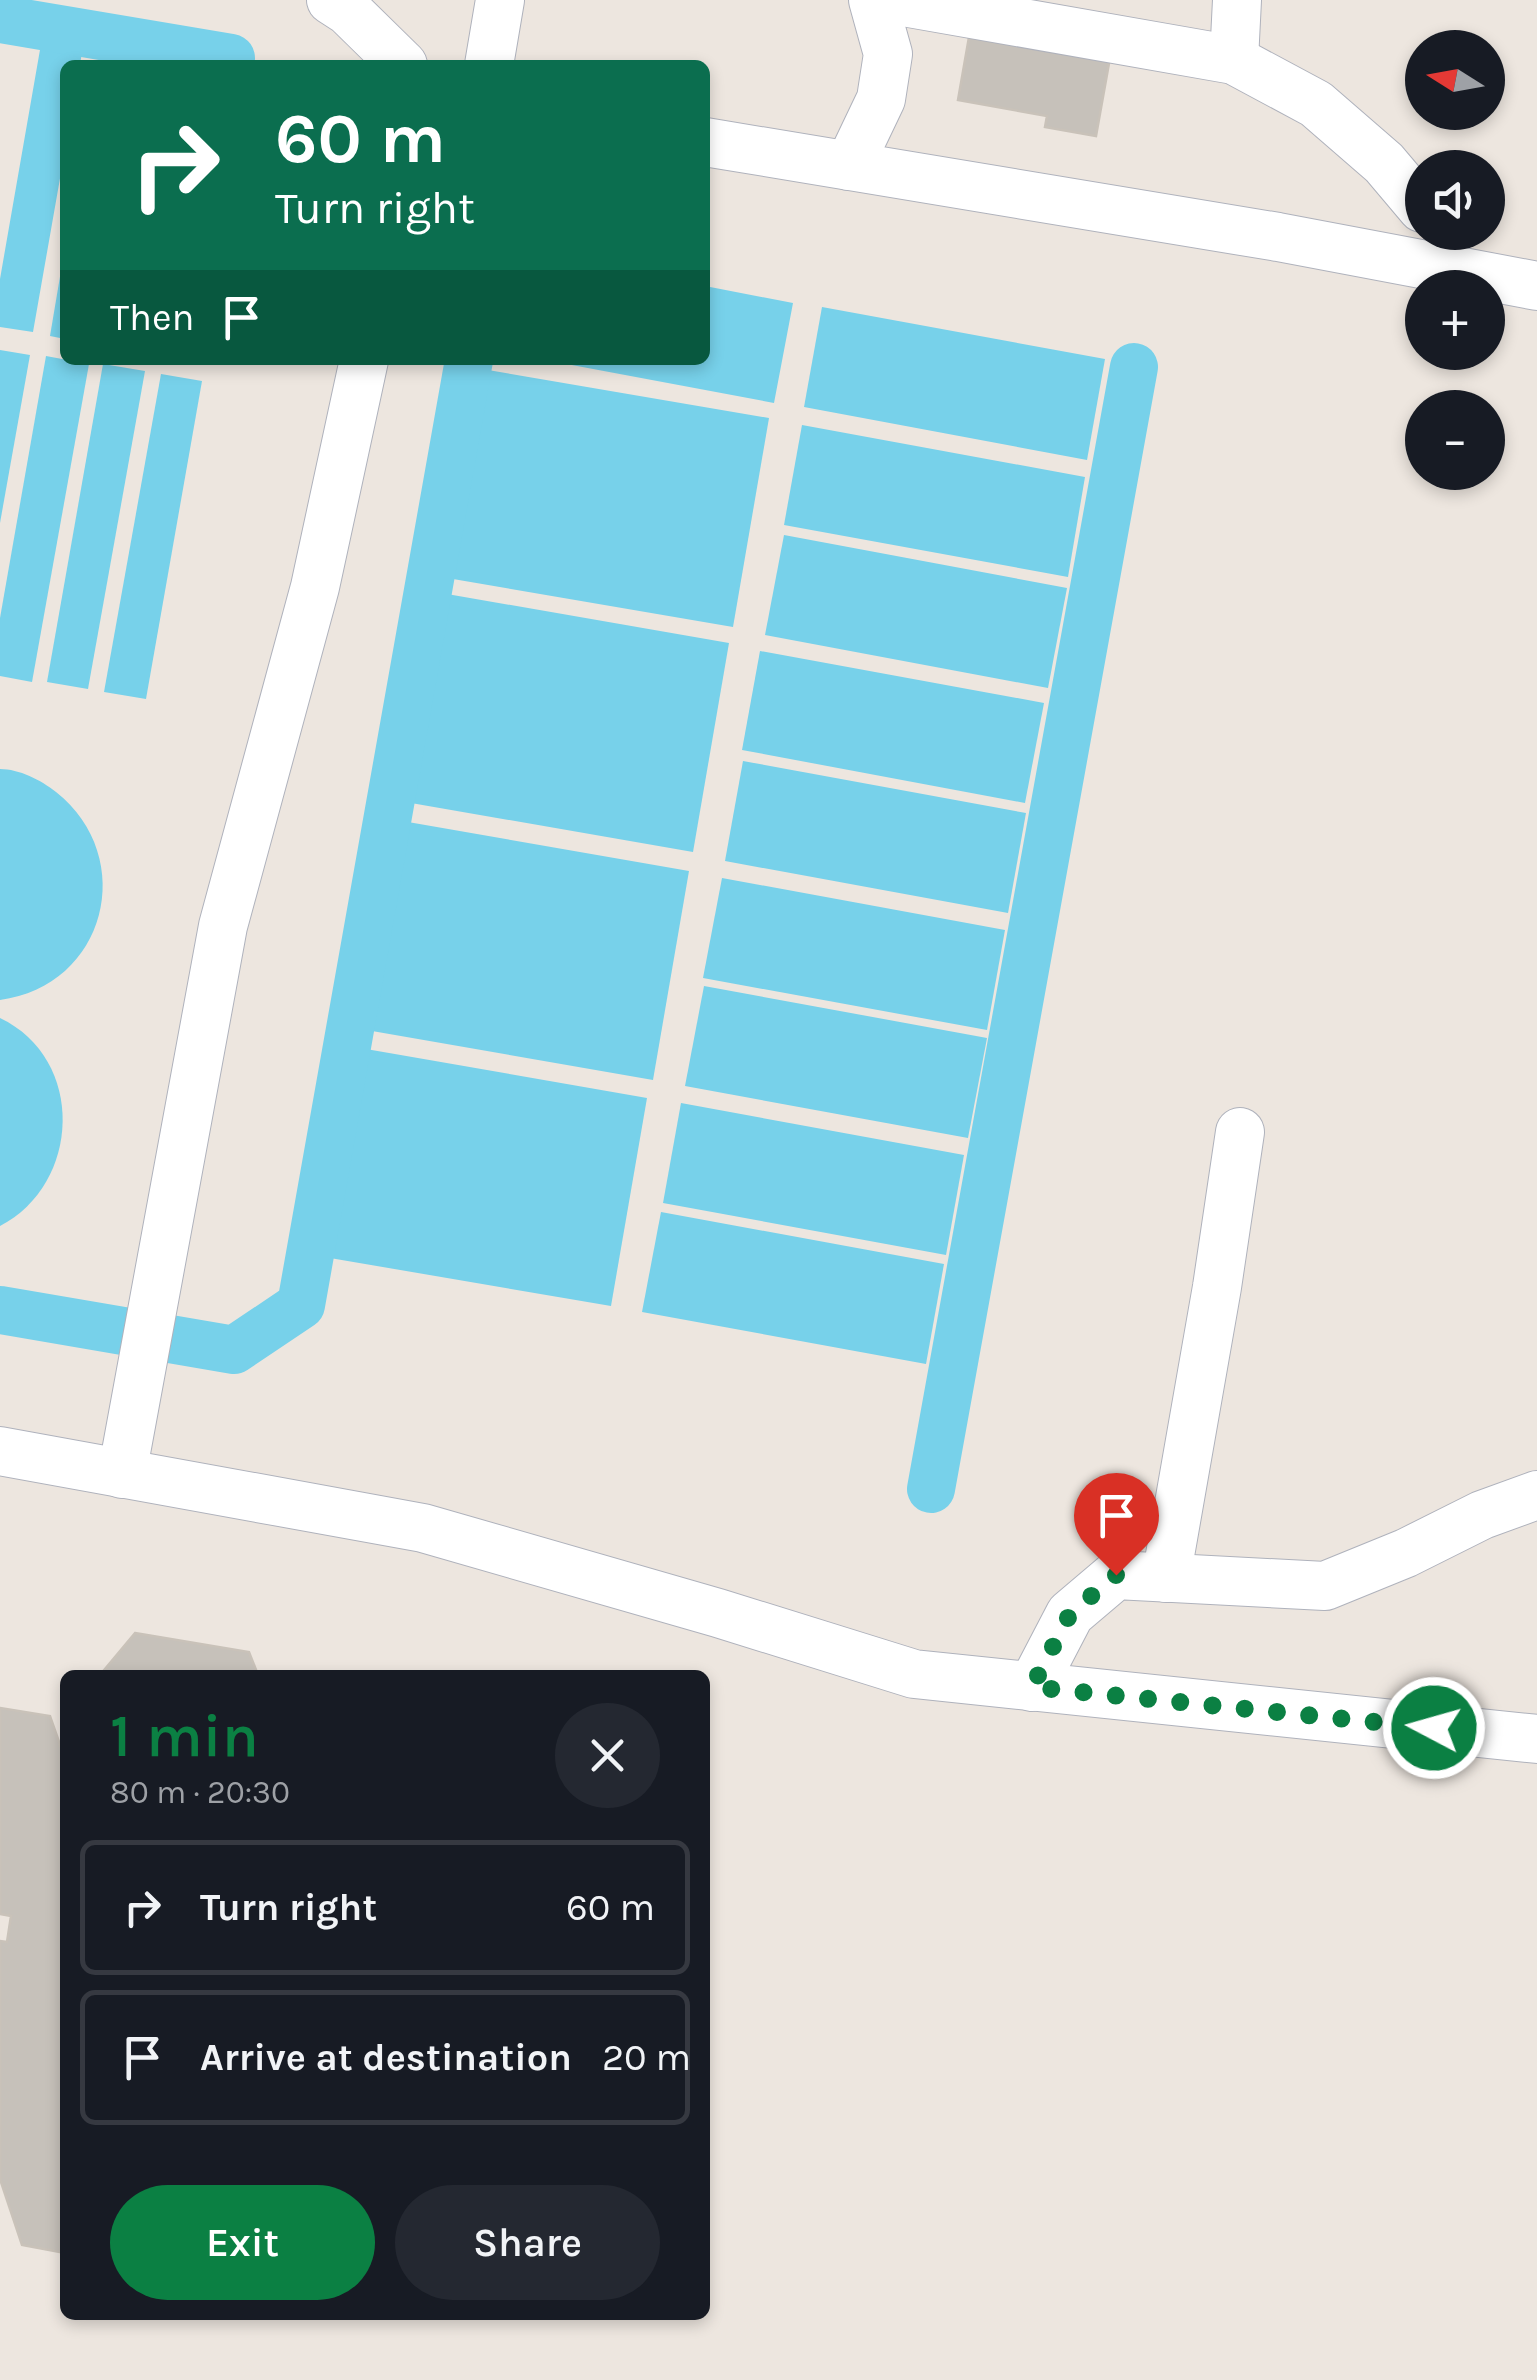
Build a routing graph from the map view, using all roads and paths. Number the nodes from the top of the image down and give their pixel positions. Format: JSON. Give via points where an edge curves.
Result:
{"nodes":[{"id":1,"x":332,"y":0,"type":"edge"},
{"id":2,"x":500,"y":0,"type":"edge"},
{"id":3,"x":873,"y":0,"type":"edge"},
{"id":4,"x":892,"y":0,"type":"edge"},
{"id":5,"x":1237,"y":0,"type":"edge"},
{"id":6,"x":398,"y":60,"type":"edge"},
{"id":7,"x":490,"y":60,"type":"edge"},
{"id":8,"x":1234,"y":60,"type":"junction"},
{"id":9,"x":710,"y":143,"type":"edge"},
{"id":10,"x":849,"y":166,"type":"junction"},
{"id":11,"x":1405,"y":188,"type":"edge"},
{"id":12,"x":1458,"y":250,"type":"edge"},
{"id":13,"x":1449,"y":270,"type":"edge"},
{"id":14,"x":1475,"y":270,"type":"edge"},
{"id":15,"x":1505,"y":280,"type":"edge"},
{"id":16,"x":1537,"y":286,"type":"edge"},
{"id":17,"x":363,"y":365,"type":"edge"},
{"id":18,"x":1240,"y":1132,"type":"dead end"},
{"id":19,"x":0,"y":1452,"type":"edge"},
{"id":20,"x":122,"y":1474,"type":"junction"},
{"id":21,"x":1537,"y":1495,"type":"edge"},
{"id":22,"x":1166,"y":1578,"type":"junction"},
{"id":23,"x":1032,"y":1687,"type":"junction"},
{"id":24,"x":1537,"y":1739,"type":"edge"}],
"edges":[{"from":1,"to":6,"type":"lane"},
{"from":2,"to":7,"type":"lane"},
{"from":3,"to":10,"type":"lane","via":[[888,54],[881,98]]},
{"from":4,"to":8,"type":"lane"},
{"from":5,"to":8,"type":"lane"},
{"from":8,"to":11,"type":"lane","via":[[1316,104]]},
{"from":9,"to":10,"type":"lane"},
{"from":10,"to":13,"type":"lane"},
{"from":12,"to":14,"type":"lane"},
{"from":15,"to":16,"type":"lane"},
{"from":17,"to":20,"type":"lane","via":[[315,587],[223,926]]},
{"from":18,"to":22,"type":"lane"},
{"from":19,"to":20,"type":"lane"},
{"from":20,"to":23,"type":"lane","via":[[422,1528],[914,1674]]},
{"from":21,"to":22,"type":"lane","via":[[1325,1586]]},
{"from":22,"to":23,"type":"lane","via":[[1116,1575],[1070,1614]]},
{"from":23,"to":24,"type":"lane"}]}
